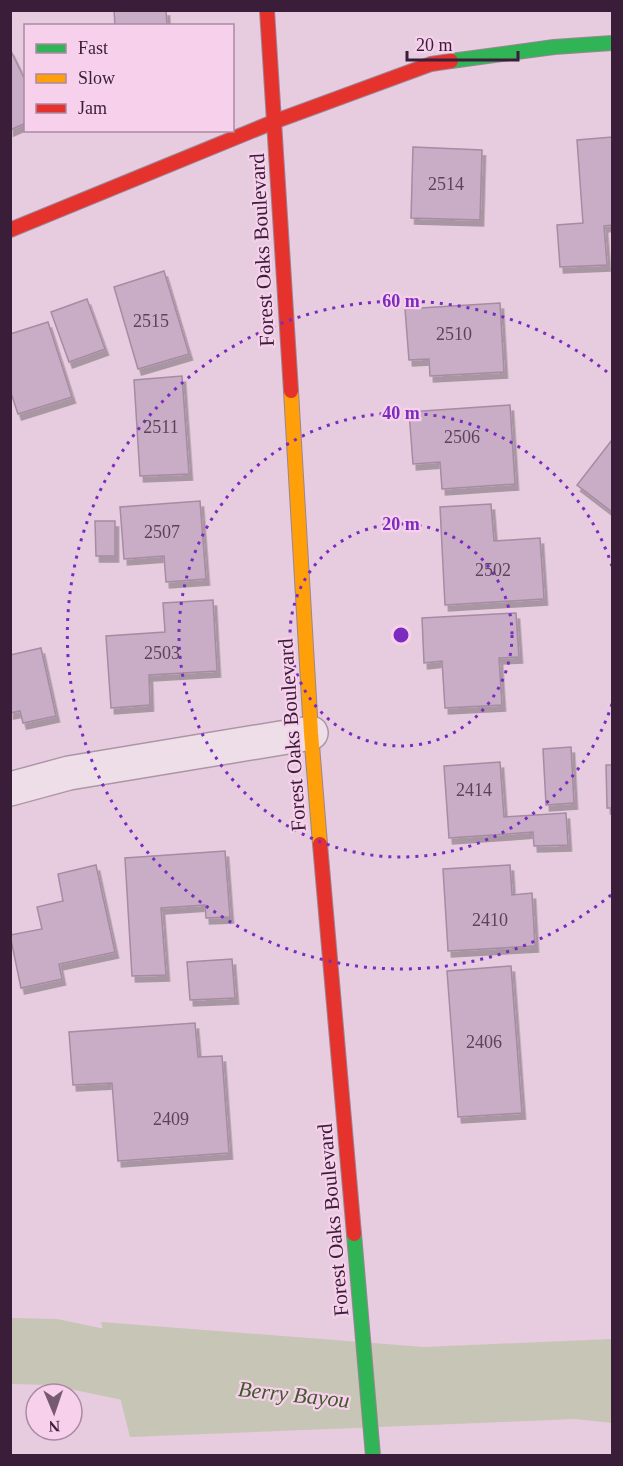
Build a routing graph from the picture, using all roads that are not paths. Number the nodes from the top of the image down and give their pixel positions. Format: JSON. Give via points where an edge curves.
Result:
{"nodes":[{"id":1,"x":267,"y":10,"type":"edge"},
{"id":2,"x":612,"y":43,"type":"edge"},
{"id":3,"x":276,"y":121,"type":"junction"},
{"id":4,"x":10,"y":230,"type":"edge"},
{"id":5,"x":311,"y":733,"type":"junction"},
{"id":6,"x":10,"y":789,"type":"edge"},
{"id":7,"x":373,"y":1455,"type":"edge"}],
"edges":[{"from":1,"to":3,"type":"street","name":"Forest Oaks Boulevard"},
{"from":2,"to":3,"type":"street","via":[[431,64]]},
{"from":3,"to":4,"type":"street"},
{"from":3,"to":5,"type":"street","name":"Forest Oaks Boulevard"},
{"from":5,"to":6,"type":"street","via":[[69,773]]},
{"from":5,"to":7,"type":"street","name":"Forest Oaks Boulevard"}]}
